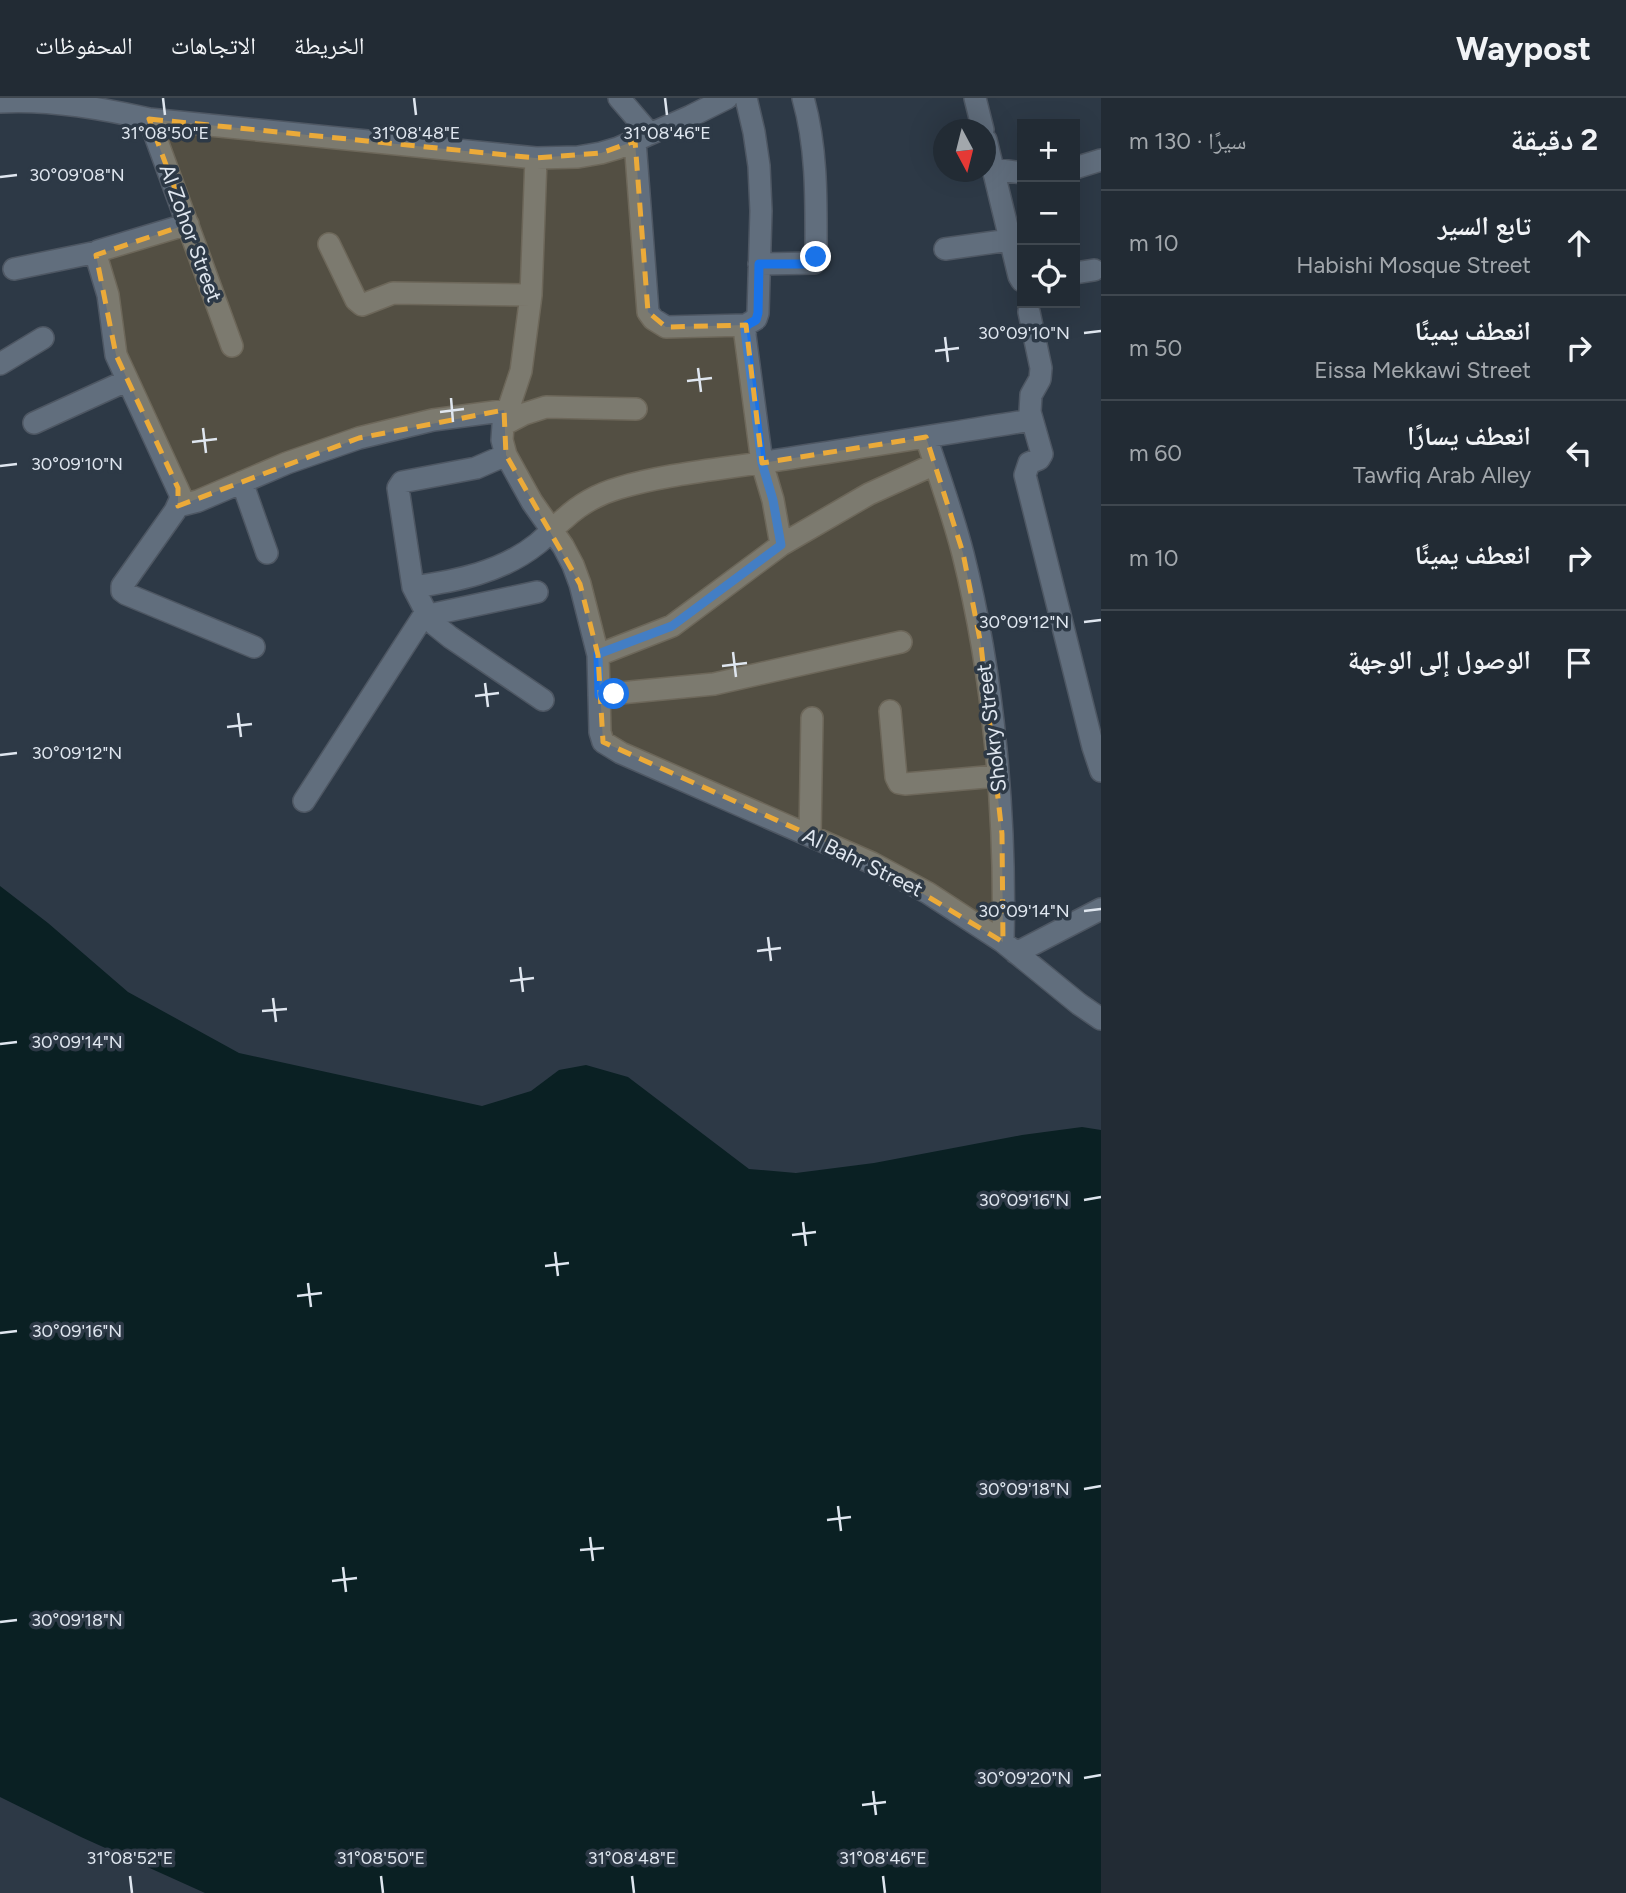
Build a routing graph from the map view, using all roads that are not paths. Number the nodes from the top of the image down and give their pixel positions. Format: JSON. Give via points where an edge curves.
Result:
{"nodes":[{"id":1,"x":619,"y":98,"type":"edge"},
{"id":2,"x":727,"y":98,"type":"edge"},
{"id":3,"x":746,"y":98,"type":"edge"},
{"id":4,"x":803,"y":98,"type":"edge"},
{"id":5,"x":975,"y":98,"type":"edge"},
{"id":6,"x":0,"y":102,"type":"edge"},
{"id":7,"x":149,"y":119,"type":"junction"},
{"id":8,"x":980,"y":119,"type":"edge"},
{"id":9,"x":643,"y":137,"type":"junction"},
{"id":10,"x":536,"y":158,"type":"junction"},
{"id":11,"x":1101,"y":160,"type":"edge"},
{"id":12,"x":1080,"y":166,"type":"edge"},
{"id":13,"x":996,"y":169,"type":"edge"},
{"id":14,"x":1017,"y":172,"type":"edge"},
{"id":15,"x":996,"y":182,"type":"edge"},
{"id":16,"x":188,"y":224,"type":"junction"},
{"id":17,"x":1010,"y":240,"type":"junction"},
{"id":18,"x":329,"y":244,"type":"dead end"},
{"id":19,"x":945,"y":249,"type":"dead end"},
{"id":20,"x":97,"y":251,"type":"junction"},
{"id":21,"x":759,"y":264,"type":"junction"},
{"id":22,"x":1017,"y":268,"type":"edge"},
{"id":23,"x":14,"y":269,"type":"dead end"},
{"id":24,"x":531,"y":295,"type":"junction"},
{"id":25,"x":1029,"y":312,"type":"dead end"},
{"id":26,"x":747,"y":325,"type":"junction"},
{"id":27,"x":43,"y":338,"type":"dead end"},
{"id":28,"x":232,"y":346,"type":"dead end"},
{"id":29,"x":0,"y":364,"type":"edge"},
{"id":30,"x":126,"y":381,"type":"junction"},
{"id":31,"x":636,"y":409,"type":"dead end"},
{"id":32,"x":506,"y":417,"type":"junction"},
{"id":33,"x":1032,"y":420,"type":"junction"},
{"id":34,"x":34,"y":423,"type":"dead end"},
{"id":35,"x":926,"y":437,"type":"junction"},
{"id":36,"x":506,"y":455,"type":"junction"},
{"id":37,"x":762,"y":463,"type":"junction"},
{"id":38,"x":935,"y":464,"type":"junction"},
{"id":39,"x":242,"y":482,"type":"junction"},
{"id":40,"x":178,"y":506,"type":"junction"},
{"id":41,"x":552,"y":531,"type":"junction"},
{"id":42,"x":781,"y":545,"type":"junction"},
{"id":43,"x":267,"y":553,"type":"dead end"},
{"id":44,"x":413,"y":587,"type":"junction"},
{"id":45,"x":537,"y":592,"type":"dead end"},
{"id":46,"x":427,"y":613,"type":"junction"},
{"id":47,"x":901,"y":642,"type":"dead end"},
{"id":48,"x":254,"y":647,"type":"dead end"},
{"id":49,"x":598,"y":654,"type":"junction"},
{"id":50,"x":599,"y":695,"type":"junction"},
{"id":51,"x":543,"y":700,"type":"dead end"},
{"id":52,"x":890,"y":711,"type":"dead end"},
{"id":53,"x":812,"y":718,"type":"dead end"},
{"id":54,"x":1101,"y":771,"type":"edge"},
{"id":55,"x":997,"y":776,"type":"junction"},
{"id":56,"x":304,"y":802,"type":"dead end"},
{"id":57,"x":810,"y":836,"type":"junction"},
{"id":58,"x":1101,"y":909,"type":"edge"},
{"id":59,"x":1010,"y":948,"type":"junction"},
{"id":60,"x":1101,"y":1019,"type":"edge"}],
"edges":[{"from":1,"to":9,"type":"street"},
{"from":2,"to":9,"type":"street"},
{"from":3,"to":21,"type":"street","via":[[759,166]]},
{"from":4,"to":21,"type":"street","via":[[814,157],[816,261]]},
{"from":5,"to":8,"type":"street"},
{"from":6,"to":7,"type":"street","via":[[27,100]]},
{"from":7,"to":10,"type":"street"},
{"from":7,"to":16,"type":"street","name":"Al Zohor Street"},
{"from":9,"to":10,"type":"street","via":[[601,153]]},
{"from":9,"to":26,"type":"street","via":[[648,312],[666,327]]},
{"from":10,"to":24,"type":"street"},
{"from":11,"to":12,"type":"street"},
{"from":13,"to":14,"type":"street"},
{"from":15,"to":17,"type":"street"},
{"from":16,"to":20,"type":"street"},
{"from":16,"to":28,"type":"street","name":"Al Zohor Street"},
{"from":17,"to":19,"type":"street"},
{"from":17,"to":22,"type":"street"},
{"from":18,"to":24,"type":"street","via":[[362,305],[393,293]]},
{"from":20,"to":23,"type":"street"},
{"from":20,"to":30,"type":"street","via":[[116,355]]},
{"from":21,"to":26,"type":"street","via":[[758,313]]},
{"from":24,"to":32,"type":"street","via":[[521,371]]},
{"from":25,"to":33,"type":"street","via":[[1041,368],[1029,403]]},
{"from":26,"to":37,"type":"street"},
{"from":27,"to":29,"type":"street"},
{"from":30,"to":34,"type":"street"},
{"from":30,"to":40,"type":"street","via":[[178,488]]},
{"from":31,"to":32,"type":"street","via":[[546,407]]},
{"from":32,"to":36,"type":"street","via":[[502,440]]},
{"from":32,"to":39,"type":"street","via":[[433,420],[359,438]]},
{"from":33,"to":35,"type":"street"},
{"from":33,"to":54,"type":"street","via":[[1042,454],[1029,463],[1025,475]]},
{"from":35,"to":37,"type":"street"},
{"from":35,"to":38,"type":"street","name":"Shokry Street"},
{"from":36,"to":41,"type":"street"},
{"from":36,"to":44,"type":"street","via":[[476,468],[399,484]]},
{"from":37,"to":41,"type":"street","via":[[619,488],[586,502]]},
{"from":37,"to":42,"type":"street"},
{"from":38,"to":42,"type":"street","via":[[869,494]]},
{"from":38,"to":55,"type":"street","name":"Shokry Street","via":[[972,594]]},
{"from":39,"to":40,"type":"street"},
{"from":39,"to":43,"type":"street"},
{"from":40,"to":48,"type":"street","via":[[122,591]]},
{"from":41,"to":44,"type":"street","via":[[521,555],[475,576]]},
{"from":41,"to":49,"type":"street","via":[[573,565]]},
{"from":42,"to":49,"type":"street","via":[[672,626]]},
{"from":44,"to":46,"type":"street"},
{"from":45,"to":46,"type":"street"},
{"from":46,"to":51,"type":"street","via":[[450,637]]},
{"from":46,"to":56,"type":"street"},
{"from":47,"to":50,"type":"street","via":[[714,684]]},
{"from":49,"to":50,"type":"street"},
{"from":50,"to":57,"type":"street","name":"Al Bahr Street","via":[[603,742]]},
{"from":52,"to":55,"type":"street","via":[[899,783]]},
{"from":53,"to":57,"type":"street"},
{"from":55,"to":59,"type":"street","name":"Shokry Street"},
{"from":57,"to":59,"type":"street","name":"Al Bahr Street","via":[[928,893]]},
{"from":58,"to":59,"type":"street"},
{"from":59,"to":60,"type":"street","name":"Al Bahr Street"}]}
